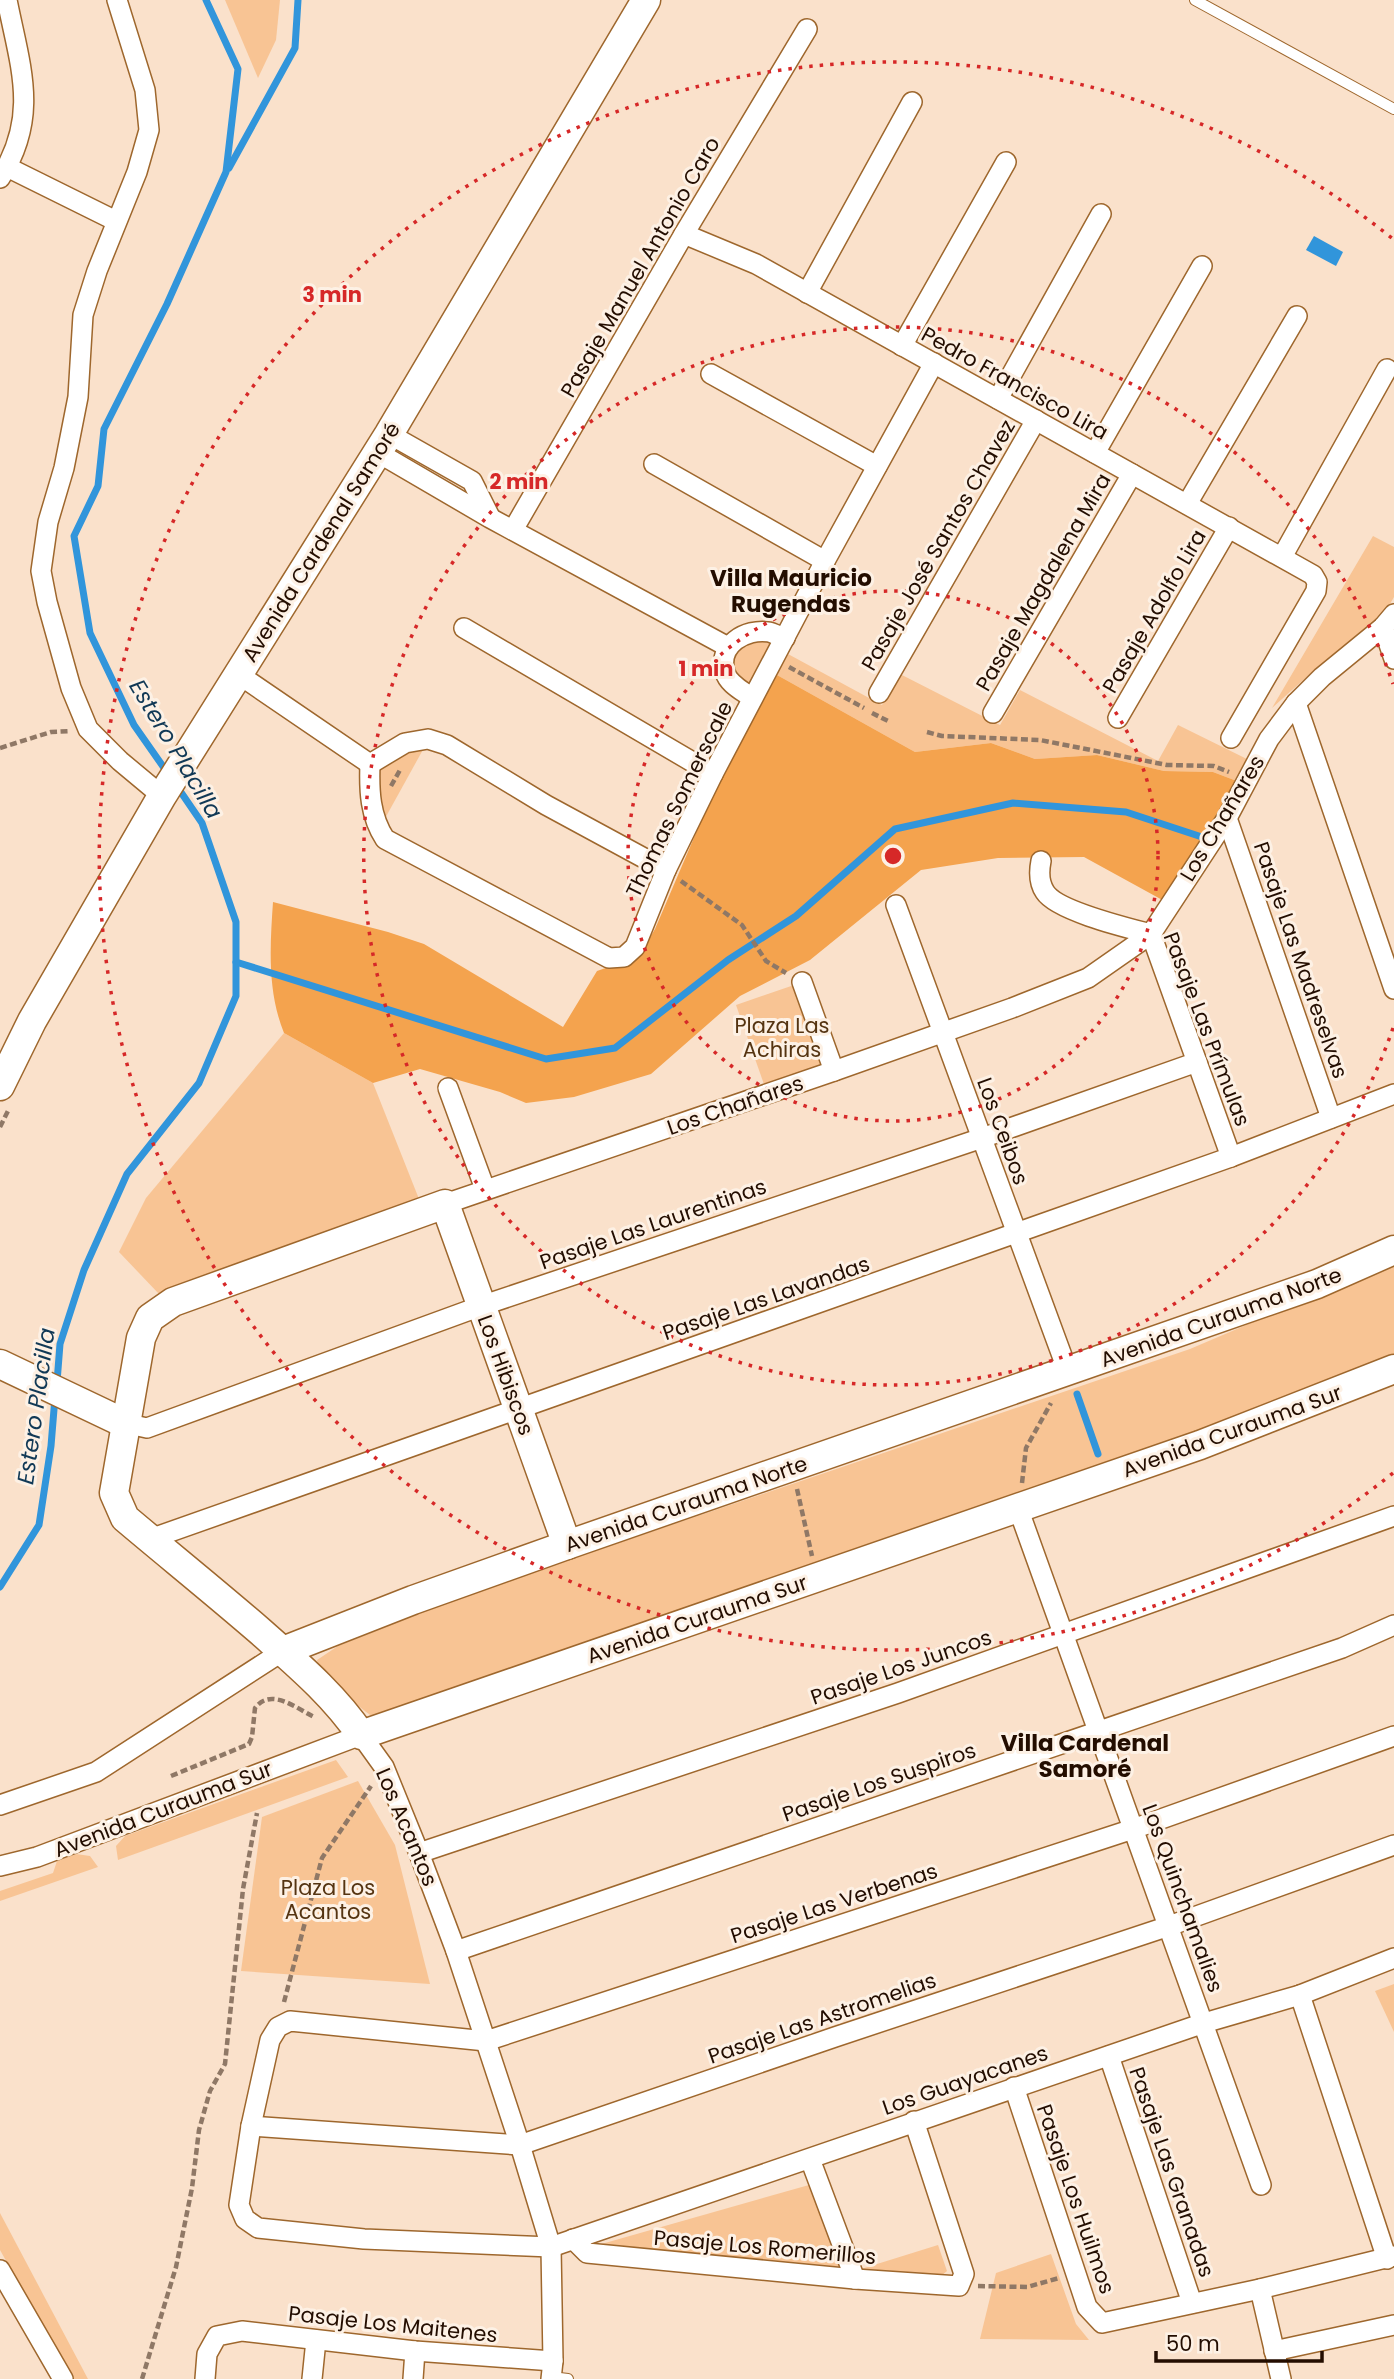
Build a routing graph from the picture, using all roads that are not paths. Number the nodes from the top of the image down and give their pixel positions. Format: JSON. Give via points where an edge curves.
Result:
{"nodes":[{"id":1,"x":7,"y":0,"type":"edge"},
{"id":2,"x":117,"y":0,"type":"edge"},
{"id":3,"x":646,"y":0,"type":"edge"},
{"id":4,"x":1195,"y":0,"type":"edge"},
{"id":5,"x":807,"y":29,"type":"dead end"},
{"id":6,"x":912,"y":102,"type":"dead end"},
{"id":7,"x":1394,"y":109,"type":"edge"},
{"id":8,"x":1006,"y":162,"type":"dead end"},
{"id":9,"x":3,"y":172,"type":"edge"},
{"id":10,"x":1101,"y":214,"type":"dead end"},
{"id":11,"x":116,"y":221,"type":"junction"},
{"id":12,"x":684,"y":234,"type":"junction"},
{"id":13,"x":1202,"y":266,"type":"dead end"},
{"id":14,"x":807,"y":293,"type":"junction"},
{"id":15,"x":1297,"y":316,"type":"dead end"},
{"id":16,"x":902,"y":346,"type":"junction"},
{"id":17,"x":934,"y":363,"type":"junction"},
{"id":18,"x":1387,"y":369,"type":"dead end"},
{"id":19,"x":711,"y":374,"type":"dead end"},
{"id":20,"x":998,"y":400,"type":"junction"},
{"id":21,"x":1036,"y":420,"type":"junction"},
{"id":22,"x":383,"y":443,"type":"junction"},
{"id":23,"x":1095,"y":453,"type":"junction"},
{"id":24,"x":654,"y":464,"type":"dead end"},
{"id":25,"x":877,"y":466,"type":"junction"},
{"id":26,"x":1132,"y":474,"type":"junction"},
{"id":27,"x":1187,"y":504,"type":"junction"},
{"id":28,"x":1229,"y":527,"type":"junction"},
{"id":29,"x":513,"y":530,"type":"junction"},
{"id":30,"x":1282,"y":557,"type":"junction"},
{"id":31,"x":825,"y":561,"type":"junction"},
{"id":32,"x":1388,"y":620,"type":"edge"},
{"id":33,"x":464,"y":628,"type":"dead end"},
{"id":34,"x":785,"y":639,"type":"junction"},
{"id":35,"x":728,"y":647,"type":"junction"},
{"id":36,"x":1394,"y":659,"type":"edge"},
{"id":37,"x":238,"y":674,"type":"junction"},
{"id":38,"x":880,"y":693,"type":"dead end"},
{"id":39,"x":752,"y":698,"type":"junction"},
{"id":40,"x":1296,"y":703,"type":"junction"},
{"id":41,"x":993,"y":713,"type":"dead end"},
{"id":42,"x":1118,"y":718,"type":"dead end"},
{"id":43,"x":1231,"y":738,"type":"dead end"},
{"id":44,"x":370,"y":764,"type":"junction"},
{"id":45,"x":713,"y":774,"type":"junction"},
{"id":46,"x":162,"y":796,"type":"junction"},
{"id":47,"x":1227,"y":818,"type":"junction"},
{"id":48,"x":1041,"y":861,"type":"dead end"},
{"id":49,"x":666,"y":870,"type":"junction"},
{"id":50,"x":896,"y":905,"type":"dead end"},
{"id":51,"x":1151,"y":934,"type":"junction"},
{"id":52,"x":802,"y":982,"type":"dead end"},
{"id":53,"x":1394,"y":989,"type":"edge"},
{"id":54,"x":943,"y":1032,"type":"junction"},
{"id":55,"x":1197,"y":1062,"type":"junction"},
{"id":56,"x":834,"y":1071,"type":"junction"},
{"id":57,"x":2,"y":1075,"type":"edge"},
{"id":58,"x":448,"y":1088,"type":"dead end"},
{"id":59,"x":1394,"y":1094,"type":"edge"},
{"id":60,"x":1331,"y":1118,"type":"junction"},
{"id":61,"x":982,"y":1138,"type":"junction"},
{"id":62,"x":1231,"y":1157,"type":"junction"},
{"id":63,"x":485,"y":1189,"type":"junction"},
{"id":64,"x":445,"y":1205,"type":"junction"},
{"id":65,"x":1017,"y":1233,"type":"junction"},
{"id":66,"x":1394,"y":1250,"type":"edge"},
{"id":67,"x":481,"y":1306,"type":"junction"},
{"id":68,"x":0,"y":1364,"type":"edge"},
{"id":69,"x":1394,"y":1369,"type":"edge"},
{"id":70,"x":1068,"y":1372,"type":"junction"},
{"id":71,"x":518,"y":1409,"type":"junction"},
{"id":72,"x":124,"y":1423,"type":"junction"},
{"id":73,"x":1018,"y":1508,"type":"junction"},
{"id":74,"x":1394,"y":1516,"type":"edge"},
{"id":75,"x":150,"y":1539,"type":"junction"},
{"id":76,"x":567,"y":1545,"type":"junction"},
{"id":77,"x":1394,"y":1625,"type":"edge"},
{"id":78,"x":1063,"y":1635,"type":"junction"},
{"id":79,"x":282,"y":1651,"type":"junction"},
{"id":80,"x":1098,"y":1731,"type":"junction"},
{"id":81,"x":361,"y":1735,"type":"junction"},
{"id":82,"x":1394,"y":1735,"type":"edge"},
{"id":83,"x":0,"y":1805,"type":"edge"},
{"id":84,"x":1133,"y":1829,"type":"junction"},
{"id":85,"x":1394,"y":1844,"type":"edge"},
{"id":86,"x":419,"y":1853,"type":"junction"},
{"id":87,"x":0,"y":1866,"type":"edge"},
{"id":88,"x":1169,"y":1926,"type":"junction"},
{"id":89,"x":456,"y":1951,"type":"junction"},
{"id":90,"x":1394,"y":1958,"type":"edge"},
{"id":91,"x":1300,"y":1995,"type":"junction"},
{"id":92,"x":1204,"y":2023,"type":"junction"},
{"id":93,"x":486,"y":2041,"type":"junction"},
{"id":94,"x":1109,"y":2056,"type":"junction"},
{"id":95,"x":1014,"y":2087,"type":"junction"},
{"id":96,"x":914,"y":2121,"type":"junction"},
{"id":97,"x":251,"y":2126,"type":"junction"},
{"id":98,"x":520,"y":2145,"type":"junction"},
{"id":99,"x":810,"y":2158,"type":"junction"},
{"id":100,"x":1261,"y":2185,"type":"dead end"},
{"id":101,"x":573,"y":2239,"type":"junction"},
{"id":102,"x":551,"y":2246,"type":"junction"},
{"id":103,"x":1390,"y":2258,"type":"edge"},
{"id":104,"x":0,"y":2271,"type":"edge"},
{"id":105,"x":855,"y":2279,"type":"junction"},
{"id":106,"x":1260,"y":2289,"type":"junction"},
{"id":107,"x":1192,"y":2303,"type":"junction"},
{"id":108,"x":1394,"y":2325,"type":"edge"},
{"id":109,"x":316,"y":2340,"type":"junction"},
{"id":110,"x":1274,"y":2350,"type":"junction"},
{"id":111,"x":415,"y":2351,"type":"junction"},
{"id":112,"x":556,"y":2374,"type":"edge"},
{"id":113,"x":63,"y":2379,"type":"edge"},
{"id":114,"x":205,"y":2379,"type":"edge"},
{"id":115,"x":312,"y":2379,"type":"edge"},
{"id":116,"x":413,"y":2379,"type":"edge"},
{"id":117,"x":1281,"y":2379,"type":"edge"}],
"edges":[{"from":1,"to":9,"type":"street","via":[[25,103],[20,136]]},
{"from":2,"to":11,"type":"street","via":[[145,90],[149,130]]},
{"from":3,"to":22,"type":"street","name":"Avenida Cardenal Samoré"},
{"from":4,"to":7,"type":"lane"},
{"from":5,"to":12,"type":"street","name":"Pasaje Manuel Antonio Caro"},
{"from":6,"to":14,"type":"street"},
{"from":8,"to":16,"type":"street"},
{"from":9,"to":11,"type":"street"},
{"from":10,"to":20,"type":"street"},
{"from":11,"to":46,"type":"street","via":[[83,315],[78,397],[41,571],[71,688],[88,729]]},
{"from":12,"to":14,"type":"street","name":"Pedro Francisco Lira","via":[[756,264]]},
{"from":12,"to":29,"type":"street","name":"Pasaje Manuel Antonio Caro"},
{"from":13,"to":23,"type":"street"},
{"from":14,"to":16,"type":"street","name":"Pedro Francisco Lira"},
{"from":15,"to":27,"type":"street"},
{"from":16,"to":17,"type":"street","name":"Pedro Francisco Lira"},
{"from":17,"to":20,"type":"street","name":"Pedro Francisco Lira"},
{"from":17,"to":25,"type":"street","name":"Thomas Somerscale"},
{"from":18,"to":30,"type":"street"},
{"from":19,"to":25,"type":"street"},
{"from":20,"to":21,"type":"street","name":"Pedro Francisco Lira"},
{"from":21,"to":23,"type":"street","name":"Pedro Francisco Lira"},
{"from":21,"to":38,"type":"street","name":"Pasaje José Santos Chavez"},
{"from":22,"to":29,"type":"street","via":[[472,481],[491,518]]},
{"from":22,"to":37,"type":"street","name":"Avenida Cardenal Samoré"},
{"from":23,"to":26,"type":"street","name":"Pedro Francisco Lira"},
{"from":24,"to":31,"type":"street"},
{"from":25,"to":31,"type":"street","name":"Thomas Somerscale"},
{"from":26,"to":27,"type":"street","name":"Pedro Francisco Lira"},
{"from":26,"to":41,"type":"street","name":"Pasaje Magdalena Mira"},
{"from":27,"to":28,"type":"street","name":"Pedro Francisco Lira"},
{"from":28,"to":30,"type":"street","name":"Pedro Francisco Lira"},
{"from":28,"to":42,"type":"street","name":"Pasaje Adolfo Lira"},
{"from":29,"to":35,"type":"street"},
{"from":30,"to":43,"type":"street","name":"Pedro Francisco Lira","via":[[1313,575],[1316,591]]},
{"from":31,"to":34,"type":"street","name":"Thomas Somerscale"},
{"from":32,"to":36,"type":"street"},
{"from":32,"to":40,"type":"street","name":"Los Chañares"},
{"from":33,"to":45,"type":"street"},
{"from":34,"to":35,"type":"street","via":[[753,632]]},
{"from":34,"to":39,"type":"street","name":"Thomas Somerscale"},
{"from":35,"to":39,"type":"street","via":[[725,673]]},
{"from":37,"to":44,"type":"street"},
{"from":37,"to":46,"type":"street","name":"Avenida Cardenal Samoré"},
{"from":39,"to":45,"type":"street","name":"Thomas Somerscale"},
{"from":40,"to":47,"type":"street","name":"Los Chañares","via":[[1269,739]]},
{"from":40,"to":53,"type":"street"},
{"from":44,"to":49,"type":"street","via":[[405,743],[428,739],[447,745]]},
{"from":44,"to":49,"type":"street","name":"Thomas Somerscale","via":[[369,797],[385,839],[609,958],[624,957],[635,947]]},
{"from":45,"to":49,"type":"street","name":"Thomas Somerscale"},
{"from":46,"to":57,"type":"street","name":"Avenida Cardenal Samoré"},
{"from":47,"to":51,"type":"street","name":"Los Chañares"},
{"from":47,"to":60,"type":"street","name":"Pasaje Las Madreselvas"},
{"from":48,"to":51,"type":"street","name":"Pasaje Las Prímulas","via":[[1039,874],[1045,893],[1061,905]]},
{"from":50,"to":54,"type":"street","name":"Los Ceibos"},
{"from":51,"to":54,"type":"street","name":"Los Chañares","via":[[1088,978]]},
{"from":51,"to":55,"type":"street","name":"Pasaje Las Prímulas"},
{"from":52,"to":56,"type":"street"},
{"from":54,"to":56,"type":"street","name":"Los Chañares"},
{"from":54,"to":61,"type":"street","name":"Los Ceibos"},
{"from":55,"to":61,"type":"street","name":"Pasaje Las Laurentinas"},
{"from":55,"to":62,"type":"street","name":"Pasaje Las Prímulas"},
{"from":56,"to":63,"type":"street","name":"Los Chañares"},
{"from":58,"to":63,"type":"street"},
{"from":59,"to":60,"type":"street","name":"Pasaje Las Lavandas"},
{"from":60,"to":62,"type":"street","name":"Pasaje Las Lavandas"},
{"from":61,"to":65,"type":"street","name":"Los Ceibos"},
{"from":61,"to":67,"type":"street","name":"Pasaje Las Laurentinas"},
{"from":62,"to":65,"type":"street","name":"Pasaje Las Lavandas"},
{"from":63,"to":64,"type":"street","name":"Los Chañares"},
{"from":64,"to":67,"type":"street","name":"Los Hibiscos"},
{"from":64,"to":72,"type":"street","name":"Los Chañares","via":[[173,1302],[150,1318],[141,1338]]},
{"from":65,"to":70,"type":"street","name":"Los Ceibos"},
{"from":65,"to":71,"type":"street","name":"Pasaje Las Lavandas"},
{"from":66,"to":70,"type":"street","name":"Avenida Curauma Norte","via":[[1317,1284]]},
{"from":67,"to":71,"type":"street","name":"Los Hibiscos"},
{"from":67,"to":72,"type":"street","name":"Pasaje Las Laurentinas","via":[[147,1428]]},
{"from":68,"to":72,"type":"street"},
{"from":69,"to":73,"type":"street","name":"Avenida Curauma Sur","via":[[1264,1422]]},
{"from":70,"to":76,"type":"street","name":"Avenida Curauma Norte"},
{"from":71,"to":75,"type":"street","name":"Pasaje Las Lavandas"},
{"from":71,"to":76,"type":"street","name":"Los Hibiscos"},
{"from":72,"to":75,"type":"street","name":"Los Acantos","via":[[114,1493],[125,1518]]},
{"from":73,"to":78,"type":"street","name":"Los Quinchamalies"},
{"from":73,"to":81,"type":"street","name":"Avenida Curauma Sur"},
{"from":74,"to":78,"type":"street","name":"Pasaje Los Juncos"},
{"from":75,"to":79,"type":"street","name":"Los Acantos"},
{"from":76,"to":79,"type":"street","name":"Avenida Curauma Norte"},
{"from":77,"to":80,"type":"street","name":"Pasaje Los Suspiros","via":[[1342,1648]]},
{"from":78,"to":80,"type":"street","name":"Los Quinchamalies"},
{"from":78,"to":86,"type":"street","name":"Pasaje Los Juncos"},
{"from":79,"to":81,"type":"street","name":"Los Acantos","via":[[328,1693]]},
{"from":79,"to":83,"type":"street","name":"Avenida Curauma Norte","via":[[96,1772]]},
{"from":80,"to":84,"type":"street","name":"Los Quinchamalies"},
{"from":80,"to":89,"type":"street","name":"Pasaje Los Suspiros"},
{"from":81,"to":86,"type":"street","name":"Los Acantos","via":[[384,1768]]},
{"from":81,"to":87,"type":"street","name":"Avenida Curauma Sur","via":[[37,1857]]},
{"from":82,"to":84,"type":"street","name":"Pasaje Las Verbenas"},
{"from":84,"to":88,"type":"street","name":"Los Quinchamalies"},
{"from":84,"to":93,"type":"street","name":"Pasaje Las Verbenas"},
{"from":85,"to":88,"type":"street","name":"Pasaje Las Astromelias"},
{"from":86,"to":89,"type":"street","name":"Los Acantos"},
{"from":88,"to":92,"type":"street","name":"Los Quinchamalies"},
{"from":88,"to":98,"type":"street","name":"Pasaje Las Astromelias"},
{"from":89,"to":93,"type":"street","name":"Los Acantos"},
{"from":90,"to":91,"type":"street","name":"Los Guayacanes"},
{"from":91,"to":92,"type":"street","name":"Los Guayacanes"},
{"from":91,"to":103,"type":"street"},
{"from":92,"to":94,"type":"street","name":"Los Guayacanes"},
{"from":92,"to":100,"type":"street","name":"Los Quinchamalies"},
{"from":93,"to":97,"type":"street","name":"Pasaje Las Verbenas","via":[[290,2021],[278,2027],[270,2040]]},
{"from":93,"to":98,"type":"street","name":"Los Acantos"},
{"from":94,"to":95,"type":"street","name":"Los Guayacanes"},
{"from":94,"to":107,"type":"street","name":"Pasaje Las Granadas"},
{"from":95,"to":96,"type":"street","name":"Los Guayacanes"},
{"from":95,"to":107,"type":"street","name":"Pasaje Los Huilmos","via":[[1087,2307],[1102,2323]]},
{"from":96,"to":99,"type":"street","name":"Los Guayacanes"},
{"from":96,"to":105,"type":"street","name":"Pasaje Los Romerillos","via":[[964,2274],[959,2286]]},
{"from":97,"to":98,"type":"street","name":"Pasaje Las Astromelias"},
{"from":97,"to":102,"type":"street","via":[[239,2205],[245,2219],[258,2228],[364,2239]]},
{"from":98,"to":102,"type":"street","name":"Los Acantos"},
{"from":99,"to":101,"type":"street","name":"Los Guayacanes"},
{"from":99,"to":105,"type":"street"},
{"from":101,"to":102,"type":"street","name":"Los Guayacanes"},
{"from":101,"to":105,"type":"street","name":"Pasaje Los Romerillos","via":[[587,2253]]},
{"from":102,"to":112,"type":"street","name":"Los Acantos"},
{"from":103,"to":106,"type":"street"},
{"from":104,"to":113,"type":"street"},
{"from":106,"to":107,"type":"street"},
{"from":106,"to":110,"type":"street"},
{"from":108,"to":110,"type":"street"},
{"from":109,"to":111,"type":"street","name":"Pasaje Los Maitenes"},
{"from":109,"to":114,"type":"street","name":"Pasaje Los Maitenes","via":[[242,2331],[217,2336],[207,2354]]},
{"from":109,"to":115,"type":"street"},
{"from":110,"to":117,"type":"street"},
{"from":111,"to":112,"type":"street","name":"Pasaje Los Maitenes"},
{"from":111,"to":116,"type":"street"}]}
